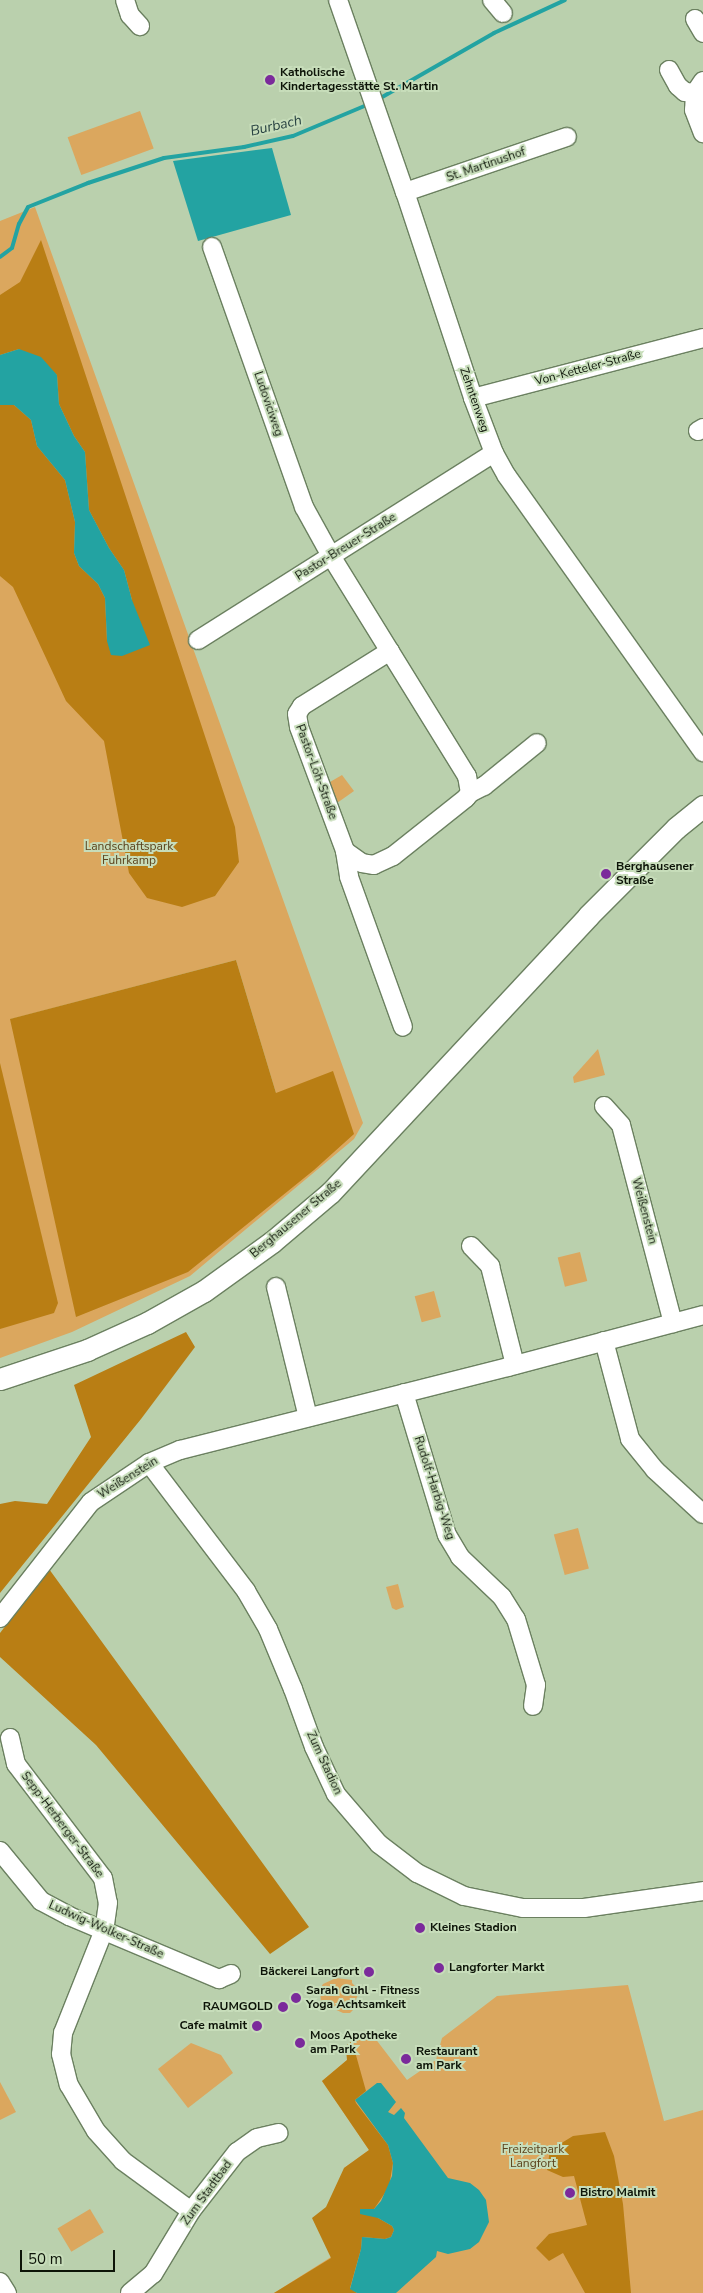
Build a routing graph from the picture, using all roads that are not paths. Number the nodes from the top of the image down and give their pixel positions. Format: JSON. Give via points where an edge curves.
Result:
{"nodes":[{"id":1,"x":125,"y":0,"type":"edge"},
{"id":2,"x":338,"y":0,"type":"edge"},
{"id":3,"x":140,"y":26,"type":"dead end"},
{"id":4,"x":669,"y":70,"type":"dead end"},
{"id":5,"x":699,"y":87,"type":"edge"},
{"id":6,"x":703,"y":133,"type":"edge"},
{"id":7,"x":567,"y":138,"type":"dead end"},
{"id":8,"x":405,"y":192,"type":"junction"},
{"id":9,"x":212,"y":247,"type":"dead end"},
{"id":10,"x":703,"y":338,"type":"edge"},
{"id":11,"x":473,"y":398,"type":"junction"},
{"id":12,"x":494,"y":453,"type":"junction"},
{"id":13,"x":331,"y":556,"type":"junction"},
{"id":14,"x":198,"y":640,"type":"dead end"},
{"id":15,"x":390,"y":651,"type":"junction"},
{"id":16,"x":537,"y":743,"type":"dead end"},
{"id":17,"x":703,"y":752,"type":"edge"},
{"id":18,"x":470,"y":793,"type":"junction"},
{"id":19,"x":703,"y":806,"type":"edge"},
{"id":20,"x":346,"y":851,"type":"junction"},
{"id":21,"x":403,"y":1026,"type":"dead end"},
{"id":22,"x":604,"y":1106,"type":"dead end"},
{"id":23,"x":471,"y":1246,"type":"dead end"},
{"id":24,"x":276,"y":1287,"type":"dead end"},
{"id":25,"x":703,"y":1314,"type":"edge"},
{"id":26,"x":673,"y":1323,"type":"junction"},
{"id":27,"x":604,"y":1342,"type":"junction"},
{"id":28,"x":515,"y":1365,"type":"junction"},
{"id":29,"x":0,"y":1378,"type":"edge"},
{"id":30,"x":404,"y":1393,"type":"junction"},
{"id":31,"x":308,"y":1417,"type":"junction"},
{"id":32,"x":149,"y":1463,"type":"junction"},
{"id":33,"x":703,"y":1514,"type":"edge"},
{"id":34,"x":0,"y":1618,"type":"edge"},
{"id":35,"x":533,"y":1706,"type":"dead end"},
{"id":36,"x":10,"y":1738,"type":"dead end"},
{"id":37,"x":0,"y":1851,"type":"edge"},
{"id":38,"x":703,"y":1891,"type":"edge"},
{"id":39,"x":104,"y":1930,"type":"junction"},
{"id":40,"x":231,"y":1974,"type":"dead end"},
{"id":41,"x":278,"y":2133,"type":"dead end"},
{"id":42,"x":191,"y":2211,"type":"junction"},
{"id":43,"x":0,"y":2282,"type":"edge"},
{"id":44,"x":7,"y":2293,"type":"edge"},
{"id":45,"x":130,"y":2293,"type":"edge"}],
"edges":[{"from":1,"to":3,"type":"street","via":[[130,15]]},
{"from":2,"to":8,"type":"street","name":"Zehntenweg"},
{"from":4,"to":5,"type":"street","via":[[685,92]]},
{"from":5,"to":6,"type":"street","via":[[694,110]]},
{"from":7,"to":8,"type":"street","name":"St. Martinushof"},
{"from":8,"to":11,"type":"street","name":"Zehntenweg"},
{"from":9,"to":13,"type":"street","name":"Ludoviciweg","via":[[304,507]]},
{"from":10,"to":11,"type":"street","name":"Von-Ketteler-Straße"},
{"from":11,"to":12,"type":"street","name":"Zehntenweg"},
{"from":12,"to":13,"type":"street","name":"Pastor-Breuer-Straße"},
{"from":12,"to":17,"type":"street","name":"Zehntenweg","via":[[507,476]]},
{"from":13,"to":14,"type":"street","name":"Pastor-Breuer-Straße"},
{"from":13,"to":15,"type":"street"},
{"from":15,"to":18,"type":"street","via":[[467,776]]},
{"from":15,"to":20,"type":"street","name":"Pastor-Löh-Straße","via":[[302,706],[297,714]]},
{"from":16,"to":18,"type":"street","via":[[484,786]]},
{"from":18,"to":20,"type":"street","via":[[393,856],[374,865],[362,863]]},
{"from":19,"to":29,"type":"main road","name":"Berghausener Straße","via":[[676,828],[594,910],[331,1192],[272,1242],[218,1280],[147,1323],[87,1350]]},
{"from":20,"to":21,"type":"street","name":"Pastor-Löh-Straße","via":[[349,878]]},
{"from":22,"to":26,"type":"street","name":"Weißenstein","via":[[621,1125]]},
{"from":23,"to":28,"type":"street","via":[[490,1266]]},
{"from":24,"to":31,"type":"street"},
{"from":25,"to":26,"type":"street","name":"Weißenstein"},
{"from":26,"to":27,"type":"street","name":"Weißenstein"},
{"from":27,"to":28,"type":"street","name":"Weißenstein"},
{"from":27,"to":33,"type":"street","via":[[630,1439],[655,1470]]},
{"from":28,"to":30,"type":"street","name":"Weißenstein"},
{"from":30,"to":31,"type":"street","name":"Weißenstein"},
{"from":30,"to":35,"type":"street","name":"Rudolf-Harbig-Weg","via":[[447,1535],[460,1557],[502,1597],[516,1619],[536,1685]]},
{"from":31,"to":32,"type":"street","name":"Weißenstein","via":[[180,1450]]},
{"from":32,"to":34,"type":"street","name":"Weißenstein","via":[[91,1502]]},
{"from":32,"to":38,"type":"street","name":"Zum Stadion","via":[[246,1591],[268,1629],[336,1794],[379,1844],[417,1873],[464,1896],[523,1908],[584,1908]]},
{"from":36,"to":39,"type":"street","name":"Sepp-Herberger-Straße","via":[[16,1764],[103,1878],[108,1903]]},
{"from":37,"to":39,"type":"street","name":"Ludwig-Wolker-Straße","via":[[41,1901]]},
{"from":39,"to":40,"type":"street","name":"Ludwig-Wolker-Straße","via":[[219,1979]]},
{"from":39,"to":42,"type":"street","name":"Sepp-Herberger-Straße","via":[[63,2033],[61,2054],[69,2085],[96,2131],[123,2161]]},
{"from":41,"to":42,"type":"street","name":"Zum Stadtbad","via":[[257,2138],[237,2152]]},
{"from":42,"to":45,"type":"street","name":"Zum Stadtbad","via":[[153,2274]]},
{"from":43,"to":44,"type":"street"}]}
